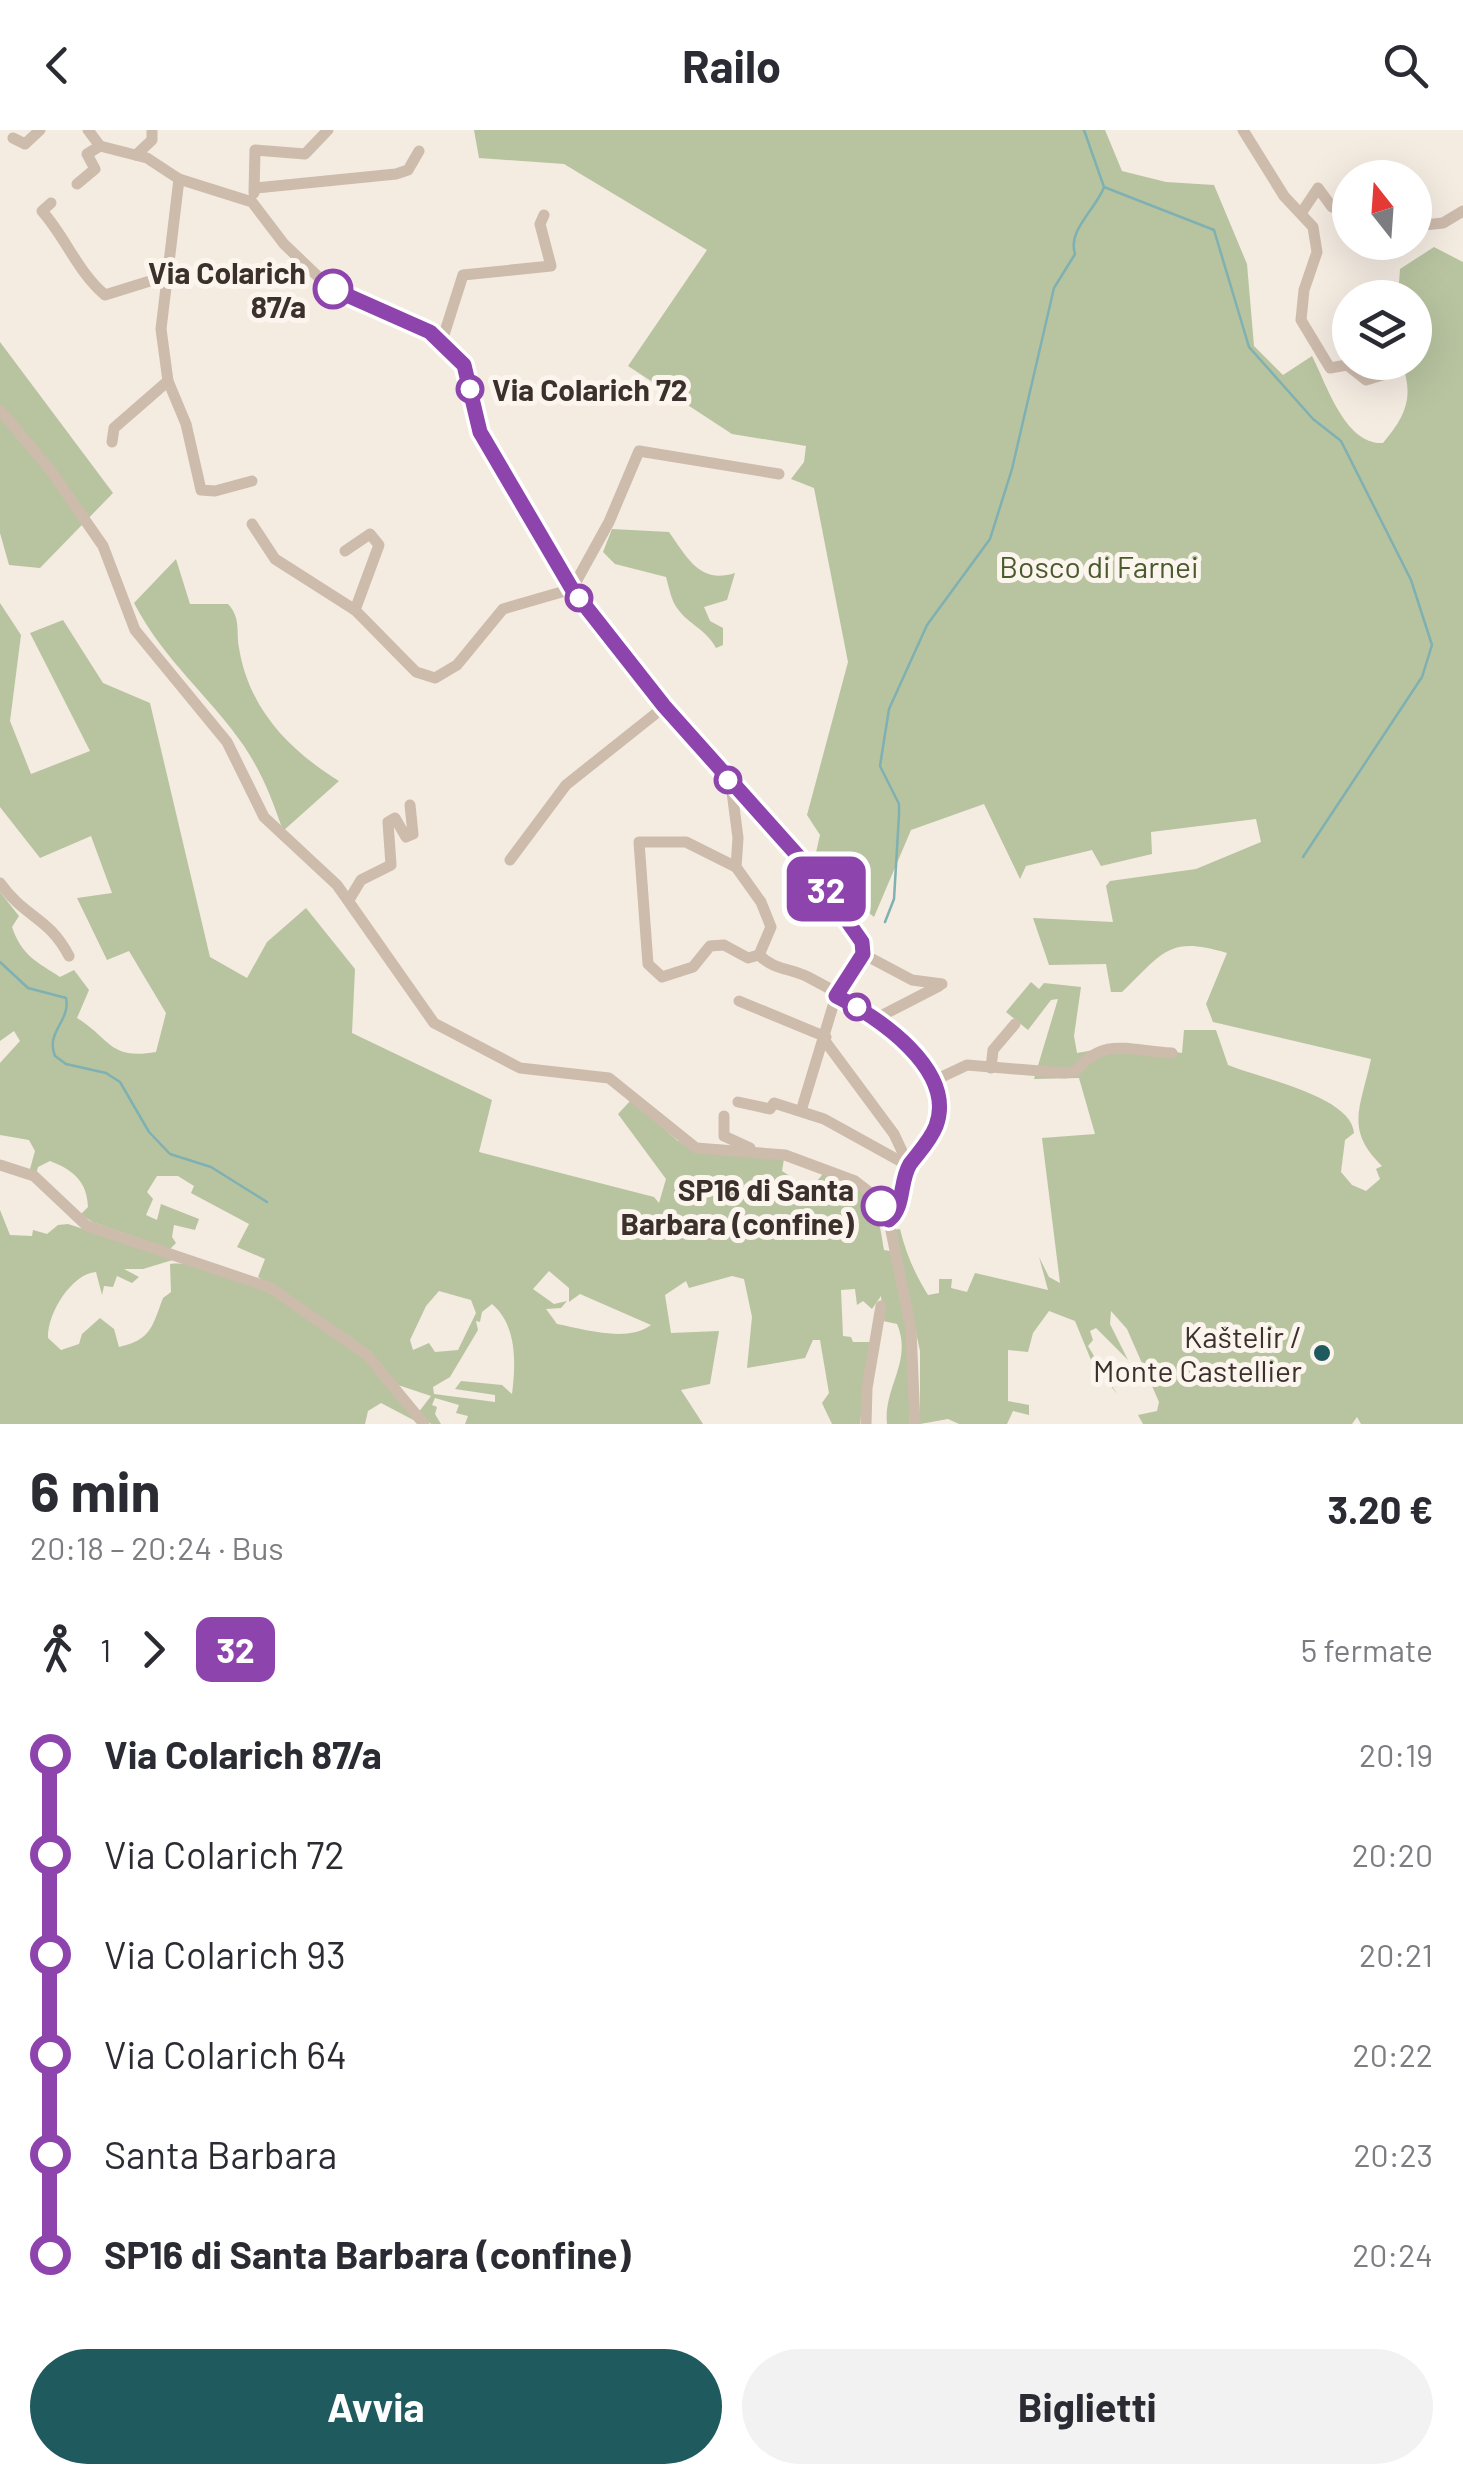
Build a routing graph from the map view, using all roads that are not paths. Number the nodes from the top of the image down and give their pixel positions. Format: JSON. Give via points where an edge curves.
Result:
{"nodes":[{"id":1,"x":40,"y":130,"type":"edge"},
{"id":2,"x":88,"y":130,"type":"edge"},
{"id":3,"x":152,"y":130,"type":"edge"},
{"id":4,"x":328,"y":130,"type":"edge"},
{"id":5,"x":1243,"y":130,"type":"edge"},
{"id":6,"x":13,"y":138,"type":"dead end"},
{"id":7,"x":100,"y":146,"type":"junction"},
{"id":8,"x":419,"y":151,"type":"dead end"},
{"id":9,"x":136,"y":155,"type":"junction"},
{"id":10,"x":178,"y":179,"type":"junction"},
{"id":11,"x":77,"y":184,"type":"dead end"},
{"id":12,"x":256,"y":188,"type":"junction"},
{"id":13,"x":252,"y":202,"type":"junction"},
{"id":14,"x":51,"y":203,"type":"dead end"},
{"id":15,"x":1332,"y":207,"type":"edge"},
{"id":16,"x":1463,"y":211,"type":"edge"},
{"id":17,"x":1302,"y":212,"type":"junction"},
{"id":18,"x":544,"y":214,"type":"dead end"},
{"id":19,"x":1432,"y":224,"type":"edge"},
{"id":20,"x":166,"y":276,"type":"junction"},
{"id":21,"x":442,"y":341,"type":"junction"},
{"id":22,"x":1332,"y":368,"type":"edge"},
{"id":23,"x":168,"y":381,"type":"junction"},
{"id":24,"x":0,"y":410,"type":"edge"},
{"id":25,"x":112,"y":442,"type":"dead end"},
{"id":26,"x":779,"y":474,"type":"dead end"},
{"id":27,"x":252,"y":481,"type":"dead end"},
{"id":28,"x":252,"y":524,"type":"dead end"},
{"id":29,"x":345,"y":551,"type":"dead end"},
{"id":30,"x":572,"y":589,"type":"junction"},
{"id":31,"x":355,"y":610,"type":"junction"},
{"id":32,"x":664,"y":706,"type":"junction"},
{"id":33,"x":731,"y":784,"type":"junction"},
{"id":34,"x":410,"y":805,"type":"dead end"},
{"id":35,"x":510,"y":860,"type":"dead end"},
{"id":36,"x":736,"y":867,"type":"junction"},
{"id":37,"x":0,"y":883,"type":"edge"},
{"id":38,"x":349,"y":900,"type":"junction"},
{"id":39,"x":863,"y":954,"type":"junction"},
{"id":40,"x":759,"y":955,"type":"junction"},
{"id":41,"x":69,"y":956,"type":"dead end"},
{"id":42,"x":836,"y":996,"type":"junction"},
{"id":43,"x":738,"y":1002,"type":"dead end"},
{"id":44,"x":877,"y":1018,"type":"junction"},
{"id":45,"x":1015,"y":1024,"type":"dead end"},
{"id":46,"x":826,"y":1039,"type":"junction"},
{"id":47,"x":1172,"y":1053,"type":"dead end"},
{"id":48,"x":991,"y":1068,"type":"junction"},
{"id":49,"x":932,"y":1082,"type":"junction"},
{"id":50,"x":738,"y":1102,"type":"dead end"},
{"id":51,"x":801,"y":1110,"type":"junction"},
{"id":52,"x":724,"y":1116,"type":"dead end"},
{"id":53,"x":754,"y":1150,"type":"junction"},
{"id":54,"x":0,"y":1165,"type":"edge"},
{"id":55,"x":909,"y":1166,"type":"junction"},
{"id":56,"x":890,"y":1226,"type":"junction"},
{"id":57,"x":880,"y":1306,"type":"dead end"},
{"id":58,"x":424,"y":1424,"type":"edge"},
{"id":59,"x":866,"y":1424,"type":"edge"},
{"id":60,"x":916,"y":1424,"type":"edge"}],
"edges":[{"from":1,"to":6,"type":"street","via":[[25,144]]},
{"from":2,"to":7,"type":"street"},
{"from":3,"to":9,"type":"street","via":[[152,140]]},
{"from":4,"to":12,"type":"street","via":[[304,154],[255,150]]},
{"from":5,"to":17,"type":"street","via":[[1284,196]]},
{"from":7,"to":9,"type":"street"},
{"from":7,"to":11,"type":"street","via":[[87,154],[95,169]]},
{"from":8,"to":12,"type":"street","via":[[408,170],[396,174]]},
{"from":9,"to":10,"type":"street"},
{"from":10,"to":13,"type":"street"},
{"from":10,"to":20,"type":"street"},
{"from":12,"to":13,"type":"street"},
{"from":13,"to":21,"type":"street","via":[[331,289]]},
{"from":14,"to":20,"type":"street","via":[[42,211],[79,270],[105,295]]},
{"from":15,"to":17,"type":"street","via":[[1318,188]]},
{"from":16,"to":19,"type":"street"},
{"from":17,"to":22,"type":"street","via":[[1313,227],[1317,252],[1304,290],[1303,327]]},
{"from":18,"to":21,"type":"street","via":[[540,224],[551,266],[462,275]]},
{"from":20,"to":23,"type":"street","via":[[161,329]]},
{"from":21,"to":30,"type":"street","via":[[468,372],[480,432]]},
{"from":23,"to":25,"type":"street","via":[[114,428]]},
{"from":23,"to":27,"type":"street","via":[[201,490]]},
{"from":24,"to":38,"type":"street","via":[[103,546],[135,630],[233,752],[264,817]]},
{"from":26,"to":30,"type":"street","via":[[639,450]]},
{"from":28,"to":31,"type":"street","via":[[275,558]]},
{"from":29,"to":31,"type":"street","via":[[370,534],[380,544]]},
{"from":30,"to":31,"type":"street","via":[[502,610],[457,665],[435,678],[416,672]]},
{"from":30,"to":32,"type":"street"},
{"from":32,"to":33,"type":"street"},
{"from":32,"to":35,"type":"street","via":[[566,785]]},
{"from":33,"to":36,"type":"street"},
{"from":33,"to":39,"type":"street","via":[[829,894],[862,942]]},
{"from":34,"to":38,"type":"street","via":[[412,834],[406,837],[396,818],[388,822],[391,865],[366,876]]},
{"from":36,"to":40,"type":"street","via":[[770,918]]},
{"from":36,"to":40,"type":"street","via":[[686,842],[639,842],[650,970],[662,977],[693,967],[704,948],[718,946],[748,958]]},
{"from":37,"to":41,"type":"street","via":[[20,910],[50,925]]},
{"from":38,"to":53,"type":"street","via":[[442,1029],[520,1068],[609,1078],[678,1138],[708,1152]]},
{"from":39,"to":42,"type":"street"},
{"from":39,"to":44,"type":"street","via":[[912,980],[942,984]]},
{"from":40,"to":42,"type":"street"},
{"from":42,"to":44,"type":"street"},
{"from":42,"to":46,"type":"street"},
{"from":43,"to":46,"type":"street"},
{"from":44,"to":49,"type":"street","via":[[904,1039]]},
{"from":45,"to":48,"type":"street","via":[[993,1050]]},
{"from":46,"to":51,"type":"street"},
{"from":46,"to":55,"type":"street"},
{"from":47,"to":48,"type":"street","via":[[1102,1050],[1065,1074]]},
{"from":48,"to":49,"type":"street","via":[[960,1066]]},
{"from":49,"to":55,"type":"street","via":[[936,1126]]},
{"from":50,"to":51,"type":"street"},
{"from":51,"to":55,"type":"street"},
{"from":52,"to":53,"type":"street","via":[[724,1136]]},
{"from":53,"to":56,"type":"street","via":[[782,1151],[855,1181],[872,1194]]},
{"from":54,"to":58,"type":"street","via":[[34,1176],[87,1226],[271,1288],[367,1356]]},
{"from":55,"to":56,"type":"street"},
{"from":56,"to":60,"type":"street","via":[[911,1328]]},
{"from":57,"to":59,"type":"street"}]}
